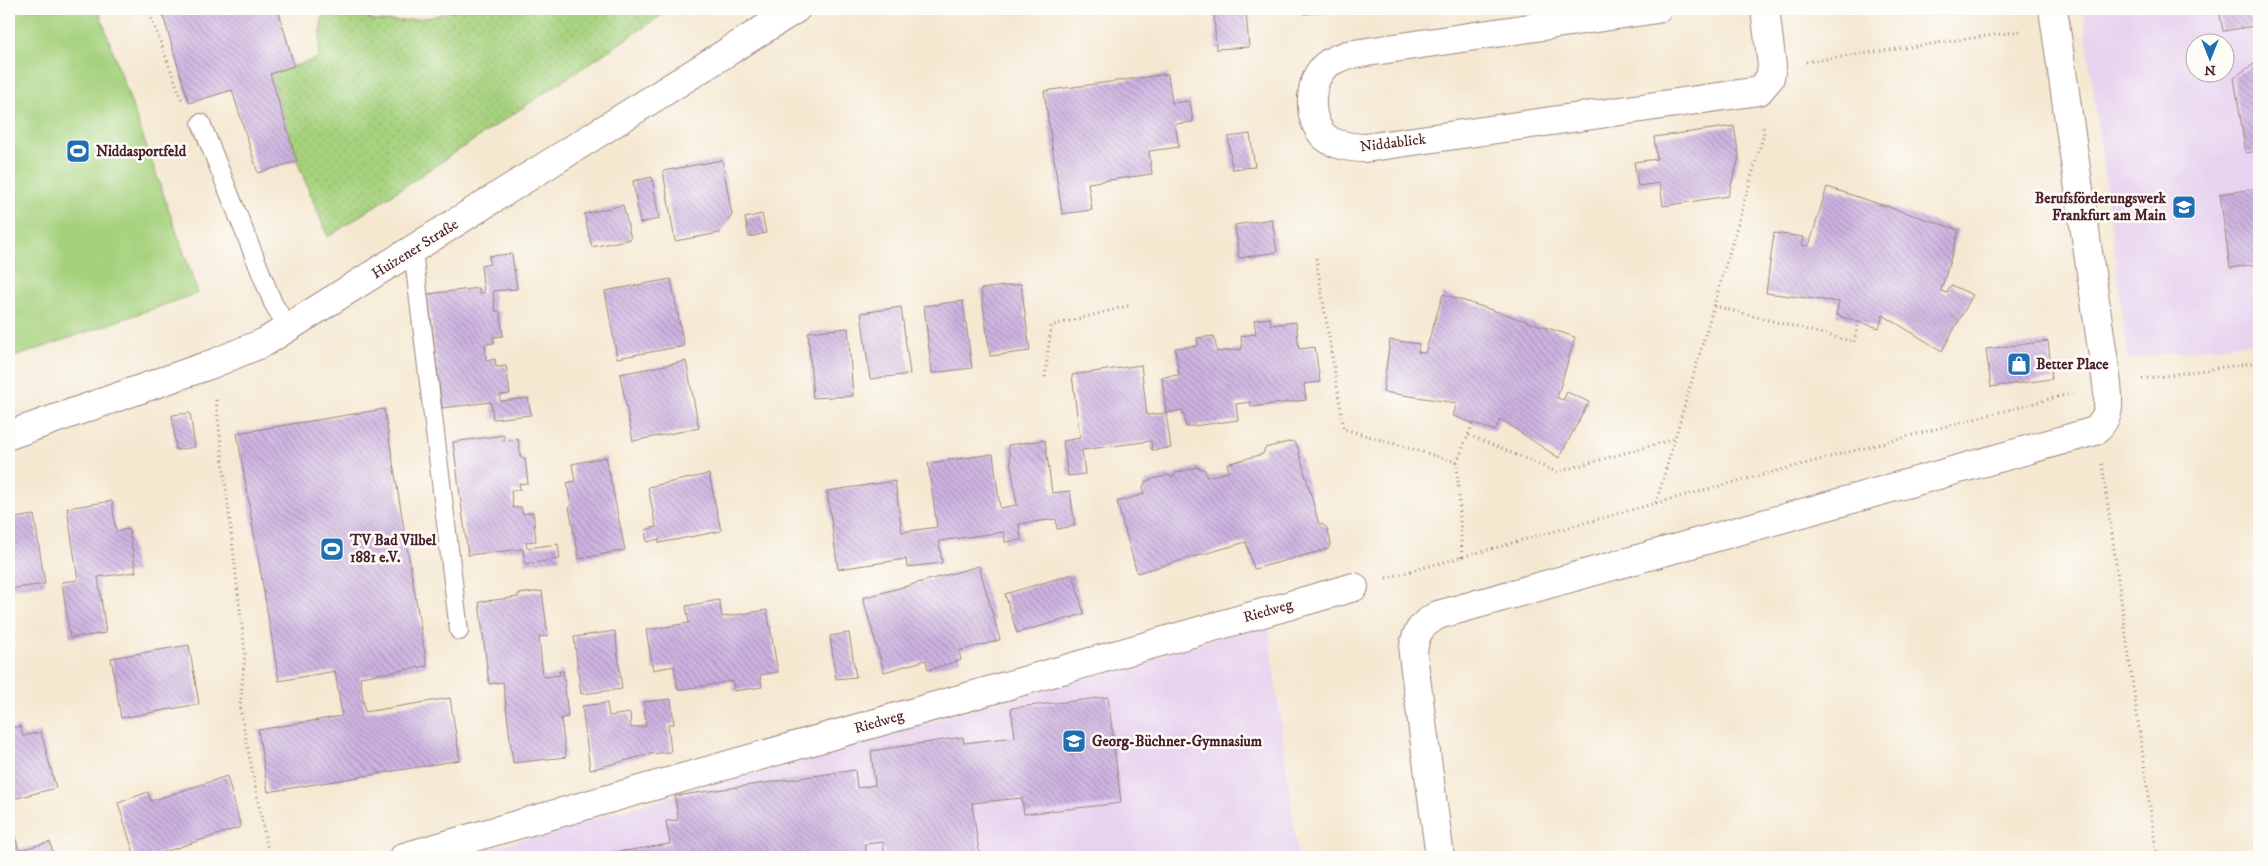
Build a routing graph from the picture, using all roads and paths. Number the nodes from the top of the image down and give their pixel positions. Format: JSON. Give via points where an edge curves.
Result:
{"nodes":[{"id":1,"x":148,"y":9,"type":"edge"},
{"id":2,"x":796,"y":9,"type":"edge"},
{"id":3,"x":1657,"y":9,"type":"edge"},
{"id":4,"x":1765,"y":9,"type":"edge"},
{"id":5,"x":2055,"y":17,"type":"edge"},
{"id":6,"x":1772,"y":66,"type":"junction"},
{"id":7,"x":1759,"y":91,"type":"junction"},
{"id":8,"x":201,"y":122,"type":"joint"},
{"id":9,"x":413,"y":250,"type":"junction"},
{"id":10,"x":1316,"y":258,"type":"dead end"},
{"id":11,"x":1131,"y":305,"type":"dead end"},
{"id":12,"x":1714,"y":306,"type":"junction"},
{"id":13,"x":1858,"y":322,"type":"dead end"},
{"id":14,"x":288,"y":328,"type":"junction"},
{"id":15,"x":2259,"y":362,"type":"edge"},
{"id":16,"x":212,"y":364,"type":"junction"},
{"id":17,"x":1045,"y":376,"type":"dead end"},
{"id":18,"x":2107,"y":384,"type":"junction"},
{"id":19,"x":1473,"y":423,"type":"dead end"},
{"id":20,"x":2095,"y":431,"type":"junction"},
{"id":21,"x":9,"y":435,"type":"edge"},
{"id":22,"x":1469,"y":435,"type":"junction"},
{"id":23,"x":1675,"y":439,"type":"junction"},
{"id":24,"x":1457,"y":462,"type":"junction"},
{"id":25,"x":1656,"y":503,"type":"junction"},
{"id":26,"x":1462,"y":557,"type":"junction"},
{"id":27,"x":1354,"y":587,"type":"joint"},
{"id":28,"x":459,"y":631,"type":"dead end"},
{"id":29,"x":268,"y":857,"type":"edge"},
{"id":30,"x":404,"y":857,"type":"edge"},
{"id":31,"x":1440,"y":857,"type":"edge"},
{"id":32,"x":2157,"y":857,"type":"edge"}],
"edges":[{"from":1,"to":8,"type":"path","via":[[179,96],[187,111]]},
{"from":2,"to":9,"type":"street","name":"Huizener Straße"},
{"from":3,"to":7,"type":"street","name":"Niddablick","via":[[1348,54],[1327,64],[1316,78],[1312,96],[1315,119],[1322,134],[1348,148],[1365,148]]},
{"from":4,"to":6,"type":"street"},
{"from":5,"to":6,"type":"path"},
{"from":5,"to":18,"type":"street"},
{"from":6,"to":7,"type":"street","via":[[1770,78]]},
{"from":7,"to":12,"type":"path","via":[[1764,134]]},
{"from":8,"to":14,"type":"lane","via":[[273,303]]},
{"from":9,"to":14,"type":"street","name":"Huizener Straße"},
{"from":9,"to":28,"type":"lane"},
{"from":10,"to":24,"type":"path","via":[[1344,429]]},
{"from":11,"to":17,"type":"path","via":[[1051,326]]},
{"from":12,"to":13,"type":"path","via":[[1854,342]]},
{"from":12,"to":23,"type":"path"},
{"from":14,"to":16,"type":"street","name":"Huizener Straße","via":[[265,342]]},
{"from":15,"to":18,"type":"path"},
{"from":16,"to":21,"type":"street","name":"Huizener Straße"},
{"from":16,"to":29,"type":"path","via":[[244,653],[240,708]]},
{"from":18,"to":20,"type":"street","via":[[2109,406],[2105,421]]},
{"from":18,"to":25,"type":"path"},
{"from":19,"to":22,"type":"path"},
{"from":20,"to":31,"type":"street","via":[[1438,615],[1427,621],[1417,631],[1413,655]]},
{"from":20,"to":32,"type":"path","via":[[2105,479]]},
{"from":22,"to":23,"type":"path","via":[[1557,472]]},
{"from":22,"to":24,"type":"path"},
{"from":23,"to":25,"type":"path"},
{"from":24,"to":26,"type":"path"},
{"from":25,"to":26,"type":"path"},
{"from":26,"to":27,"type":"path"},
{"from":27,"to":30,"type":"street","name":"Riedweg"}]}
